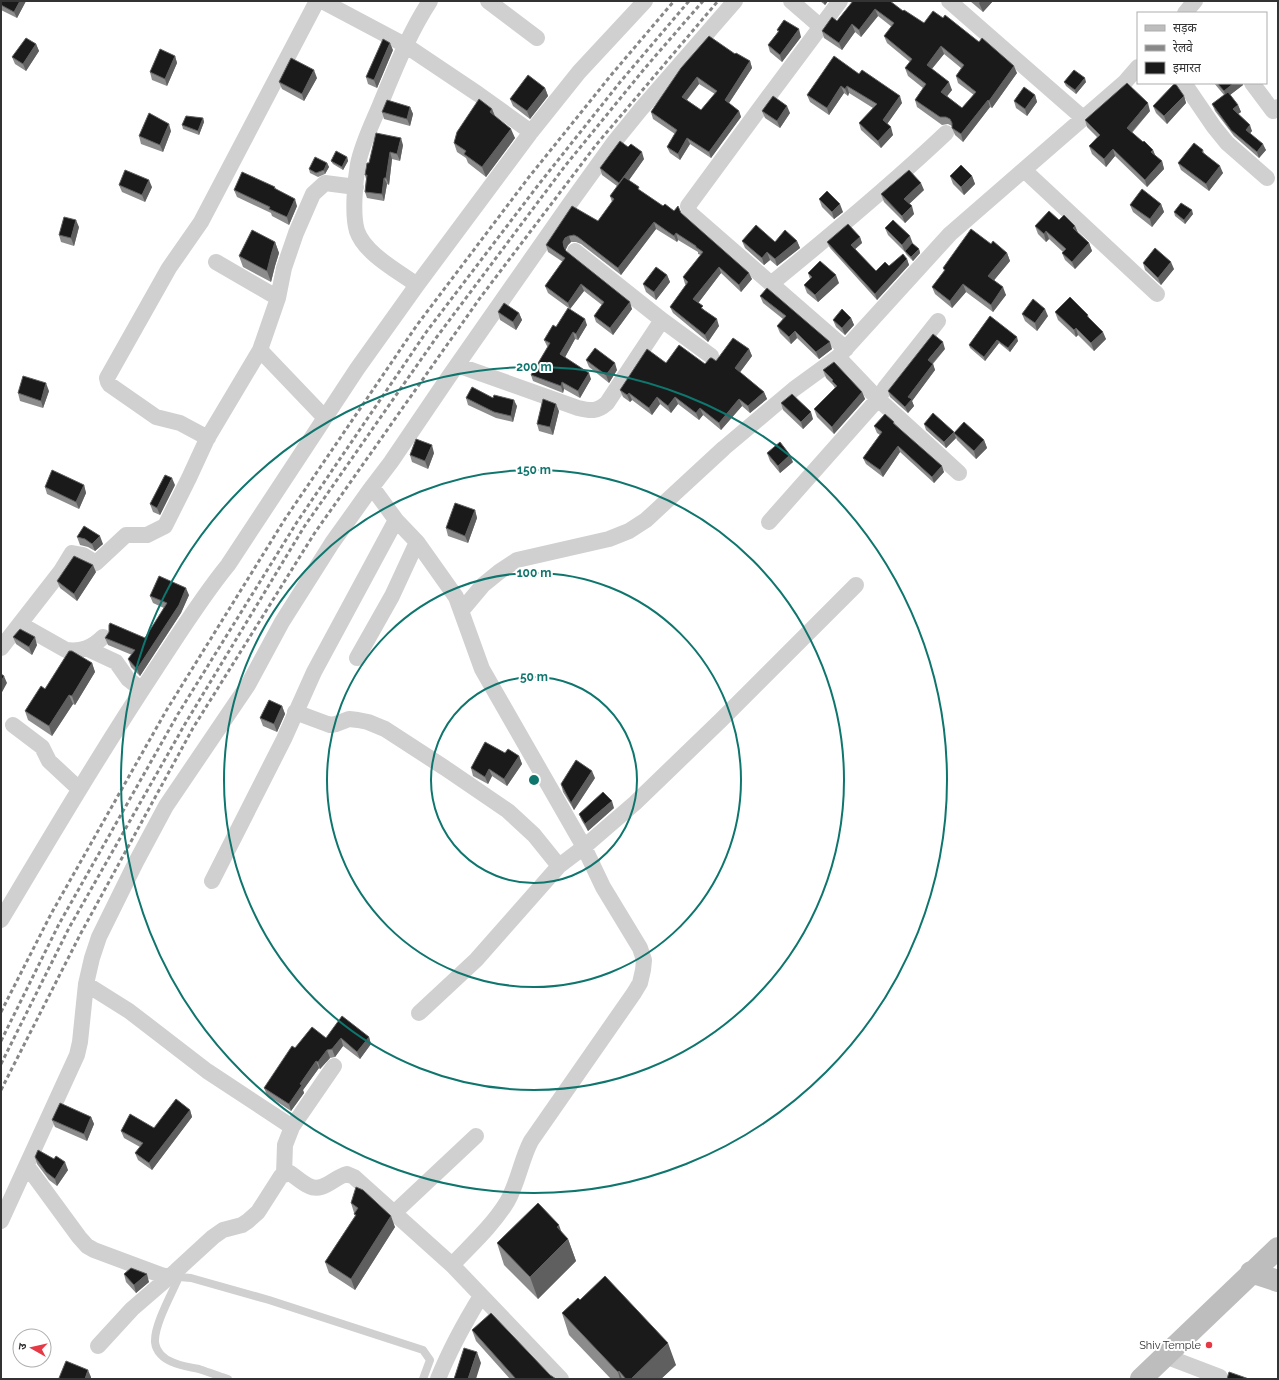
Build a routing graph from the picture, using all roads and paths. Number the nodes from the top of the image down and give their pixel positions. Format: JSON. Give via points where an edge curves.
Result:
{"nodes":[{"id":1,"x":430,"y":1,"type":"edge"},
{"id":2,"x":488,"y":1,"type":"edge"},
{"id":3,"x":645,"y":1,"type":"edge"},
{"id":4,"x":736,"y":1,"type":"edge"},
{"id":5,"x":791,"y":1,"type":"edge"},
{"id":6,"x":840,"y":1,"type":"edge"},
{"id":7,"x":949,"y":1,"type":"edge"},
{"id":8,"x":324,"y":2,"type":"edge"},
{"id":9,"x":820,"y":27,"type":"junction"},
{"id":10,"x":537,"y":38,"type":"dead end"},
{"id":11,"x":405,"y":45,"type":"junction"},
{"id":12,"x":1137,"y":68,"type":"edge"},
{"id":13,"x":1185,"y":84,"type":"edge"},
{"id":14,"x":1253,"y":84,"type":"edge"},
{"id":15,"x":1278,"y":107,"type":"edge"},
{"id":16,"x":1083,"y":118,"type":"junction"},
{"id":17,"x":531,"y":132,"type":"junction"},
{"id":18,"x":946,"y":132,"type":"dead end"},
{"id":19,"x":1024,"y":170,"type":"junction"},
{"id":20,"x":1267,"y":178,"type":"dead end"},
{"id":21,"x":356,"y":187,"type":"junction"},
{"id":22,"x":575,"y":251,"type":"dead end"},
{"id":23,"x":216,"y":262,"type":"dead end"},
{"id":24,"x":772,"y":283,"type":"junction"},
{"id":25,"x":417,"y":285,"type":"junction"},
{"id":26,"x":1157,"y":294,"type":"dead end"},
{"id":27,"x":278,"y":298,"type":"junction"},
{"id":28,"x":662,"y":320,"type":"junction"},
{"id":29,"x":938,"y":322,"type":"dead end"},
{"id":30,"x":260,"y":350,"type":"junction"},
{"id":31,"x":842,"y":353,"type":"junction"},
{"id":32,"x":711,"y":356,"type":"edge"},
{"id":33,"x":457,"y":365,"type":"junction"},
{"id":34,"x":878,"y":399,"type":"junction"},
{"id":35,"x":325,"y":418,"type":"junction"},
{"id":36,"x":208,"y":438,"type":"junction"},
{"id":37,"x":959,"y":473,"type":"dead end"},
{"id":38,"x":372,"y":487,"type":"junction"},
{"id":39,"x":396,"y":520,"type":"junction"},
{"id":40,"x":769,"y":522,"type":"dead end"},
{"id":41,"x":417,"y":542,"type":"junction"},
{"id":42,"x":856,"y":585,"type":"dead end"},
{"id":43,"x":462,"y":610,"type":"junction"},
{"id":44,"x":20,"y":624,"type":"junction"},
{"id":45,"x":103,"y":637,"type":"dead end"},
{"id":46,"x":1,"y":648,"type":"edge"},
{"id":47,"x":88,"y":648,"type":"junction"},
{"id":48,"x":357,"y":658,"type":"dead end"},
{"id":49,"x":142,"y":690,"type":"junction"},
{"id":50,"x":295,"y":712,"type":"junction"},
{"id":51,"x":13,"y":725,"type":"dead end"},
{"id":52,"x":79,"y":789,"type":"junction"},
{"id":53,"x":584,"y":847,"type":"junction"},
{"id":54,"x":559,"y":866,"type":"junction"},
{"id":55,"x":212,"y":881,"type":"dead end"},
{"id":56,"x":1,"y":920,"type":"edge"},
{"id":57,"x":86,"y":984,"type":"junction"},
{"id":58,"x":419,"y":1013,"type":"dead end"},
{"id":59,"x":334,"y":1066,"type":"dead end"},
{"id":60,"x":292,"y":1127,"type":"junction"},
{"id":61,"x":476,"y":1136,"type":"dead end"},
{"id":62,"x":27,"y":1166,"type":"junction"},
{"id":63,"x":284,"y":1174,"type":"junction"},
{"id":64,"x":394,"y":1213,"type":"junction"},
{"id":65,"x":1,"y":1222,"type":"edge"},
{"id":66,"x":1268,"y":1262,"type":"edge"},
{"id":67,"x":452,"y":1265,"type":"junction"},
{"id":68,"x":170,"y":1277,"type":"junction"},
{"id":69,"x":1278,"y":1281,"type":"edge"},
{"id":70,"x":481,"y":1296,"type":"junction"},
{"id":71,"x":98,"y":1346,"type":"dead end"},
{"id":72,"x":1165,"y":1356,"type":"junction"},
{"id":73,"x":1222,"y":1378,"type":"edge"},
{"id":74,"x":228,"y":1379,"type":"edge"},
{"id":75,"x":423,"y":1379,"type":"edge"},
{"id":76,"x":438,"y":1379,"type":"edge"},
{"id":77,"x":561,"y":1379,"type":"edge"},
{"id":78,"x":1141,"y":1379,"type":"edge"}],
"edges":[{"from":1,"to":11,"type":"street"},
{"from":2,"to":10,"type":"street"},
{"from":3,"to":17,"type":"street","via":[[579,72]]},
{"from":4,"to":33,"type":"street","via":[[615,141]]},
{"from":5,"to":9,"type":"street"},
{"from":6,"to":9,"type":"street"},
{"from":7,"to":16,"type":"street"},
{"from":8,"to":11,"type":"street"},
{"from":8,"to":36,"type":"street","via":[[204,216],[169,268],[107,378],[110,385],[156,417],[180,423]]},
{"from":9,"to":24,"type":"street","via":[[688,206],[690,213]]},
{"from":11,"to":17,"type":"street"},
{"from":11,"to":21,"type":"street","via":[[363,147]]},
{"from":12,"to":16,"type":"street","via":[[1125,82]]},
{"from":13,"to":20,"type":"street","via":[[1227,143]]},
{"from":14,"to":15,"type":"street","via":[[1273,111]]},
{"from":16,"to":19,"type":"street"},
{"from":17,"to":25,"type":"street"},
{"from":18,"to":24,"type":"street","via":[[835,232]]},
{"from":19,"to":26,"type":"street"},
{"from":19,"to":31,"type":"street","via":[[950,234]]},
{"from":21,"to":25,"type":"street","via":[[355,218],[358,232],[365,244],[378,257]]},
{"from":21,"to":27,"type":"street","via":[[325,183],[313,194],[291,247]]},
{"from":22,"to":28,"type":"street"},
{"from":23,"to":27,"type":"street"},
{"from":24,"to":31,"type":"street"},
{"from":25,"to":35,"type":"street"},
{"from":27,"to":30,"type":"street"},
{"from":28,"to":32,"type":"street"},
{"from":28,"to":33,"type":"street","via":[[607,403],[594,410],[578,408]]},
{"from":29,"to":34,"type":"street"},
{"from":30,"to":35,"type":"street"},
{"from":30,"to":36,"type":"street"},
{"from":31,"to":34,"type":"street"},
{"from":31,"to":43,"type":"street","via":[[724,448],[646,520],[629,531],[609,539],[517,560],[483,585]]},
{"from":33,"to":38,"type":"street"},
{"from":34,"to":37,"type":"street"},
{"from":34,"to":40,"type":"street"},
{"from":35,"to":49,"type":"street"},
{"from":36,"to":44,"type":"street","via":[[165,526],[147,536],[126,535],[96,563],[83,555],[72,553]]},
{"from":38,"to":39,"type":"street"},
{"from":38,"to":57,"type":"street","via":[[332,543],[286,616],[239,700],[166,806],[99,937]]},
{"from":39,"to":41,"type":"street"},
{"from":39,"to":50,"type":"street"},
{"from":41,"to":43,"type":"street","via":[[456,597]]},
{"from":41,"to":48,"type":"street","via":[[392,596]]},
{"from":42,"to":53,"type":"street","via":[[710,732]]},
{"from":43,"to":53,"type":"street","via":[[482,669]]},
{"from":44,"to":46,"type":"street"},
{"from":44,"to":47,"type":"street","via":[[66,650]]},
{"from":45,"to":47,"type":"street"},
{"from":47,"to":49,"type":"street","via":[[116,662],[133,685]]},
{"from":49,"to":52,"type":"street"},
{"from":50,"to":54,"type":"street","via":[[330,724],[349,719],[368,722],[385,729],[508,811],[534,835]]},
{"from":50,"to":55,"type":"street","via":[[284,739]]},
{"from":51,"to":52,"type":"street","via":[[42,747],[49,760]]},
{"from":52,"to":56,"type":"street"},
{"from":53,"to":54,"type":"street"},
{"from":53,"to":67,"type":"street","via":[[603,888],[640,948],[644,970],[640,983],[531,1141],[507,1202],[496,1218]]},
{"from":54,"to":58,"type":"street","via":[[481,956]]},
{"from":57,"to":60,"type":"street","via":[[129,1011],[207,1071]]},
{"from":57,"to":62,"type":"street","via":[[77,1055]]},
{"from":59,"to":60,"type":"street"},
{"from":60,"to":63,"type":"street","via":[[285,1145]]},
{"from":61,"to":64,"type":"street"},
{"from":62,"to":65,"type":"street"},
{"from":62,"to":68,"type":"street","via":[[88,1246]]},
{"from":63,"to":64,"type":"street","via":[[290,1173],[306,1185],[321,1188],[343,1174],[348,1174]]},
{"from":63,"to":68,"type":"street","via":[[258,1212],[242,1225],[223,1230],[213,1237]]},
{"from":64,"to":67,"type":"street"},
{"from":66,"to":69,"type":"street"},
{"from":66,"to":72,"type":"street"},
{"from":67,"to":70,"type":"street"},
{"from":68,"to":71,"type":"street","via":[[132,1309]]},
{"from":70,"to":76,"type":"street","via":[[454,1342]]},
{"from":70,"to":77,"type":"street"},
{"from":72,"to":73,"type":"street"},
{"from":72,"to":78,"type":"street"},
{"from":74,"to":75,"type":"lane","via":[[172,1362],[157,1351],[155,1343],[158,1327],[179,1277],[191,1278],[269,1300],[423,1350],[430,1360]]}]}
